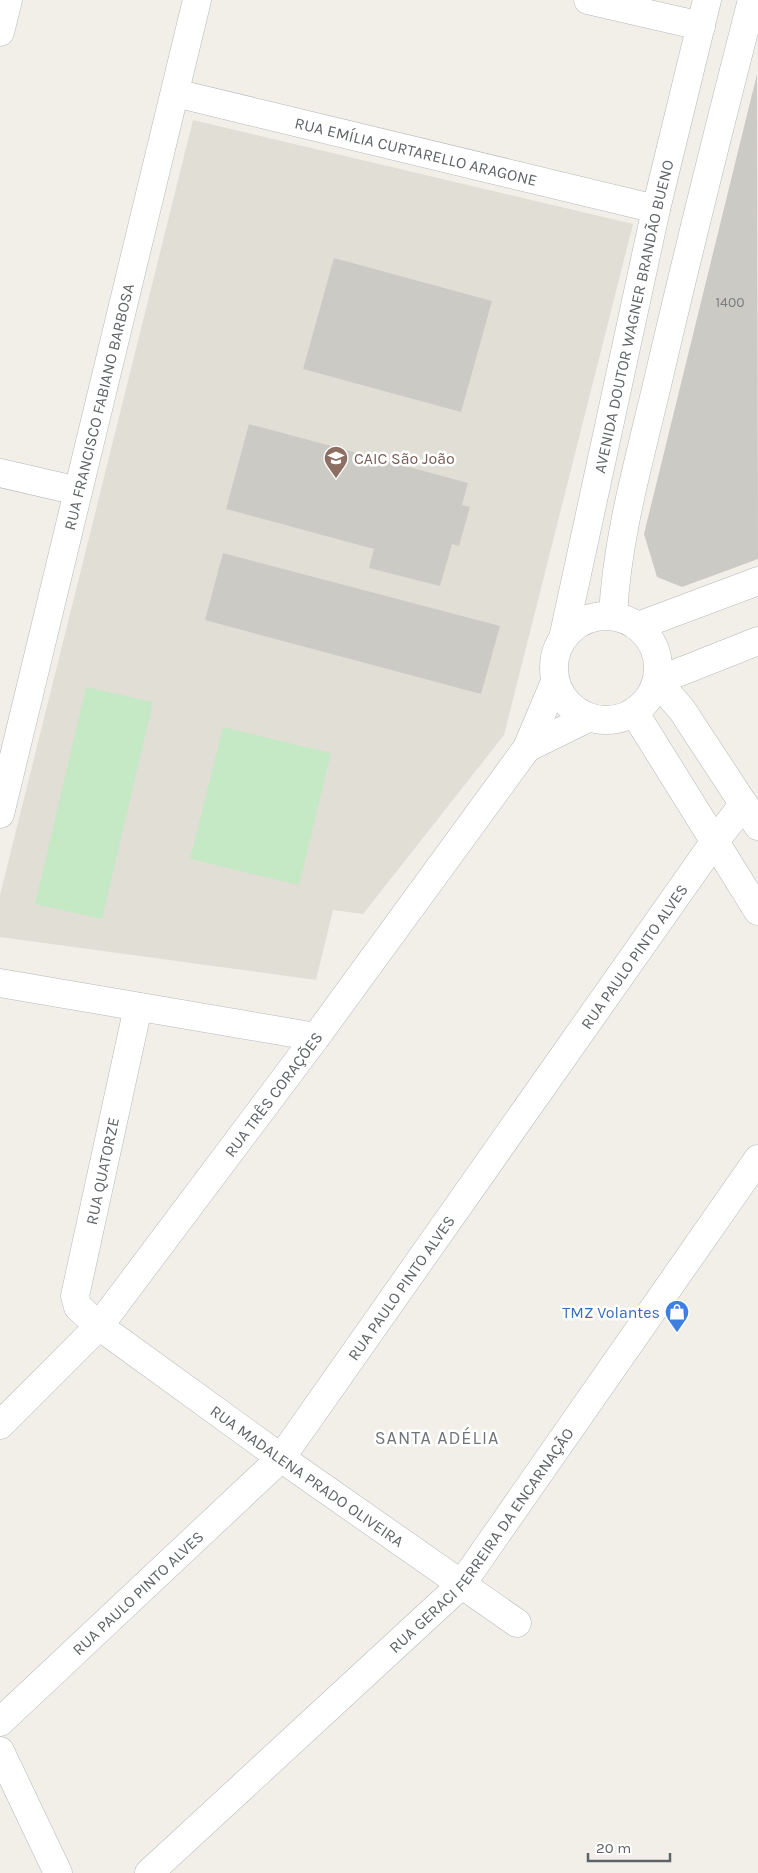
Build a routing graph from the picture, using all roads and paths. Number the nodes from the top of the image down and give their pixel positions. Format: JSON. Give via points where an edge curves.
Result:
{"nodes":[{"id":1,"x":8,"y":0,"type":"edge"},
{"id":2,"x":197,"y":0,"type":"edge"},
{"id":3,"x":588,"y":0,"type":"edge"},
{"id":4,"x":707,"y":0,"type":"edge"},
{"id":5,"x":752,"y":0,"type":"edge"},
{"id":6,"x":701,"y":26,"type":"junction"},
{"id":7,"x":0,"y":32,"type":"edge"},
{"id":8,"x":174,"y":93,"type":"junction"},
{"id":9,"x":656,"y":209,"type":"junction"},
{"id":10,"x":0,"y":473,"type":"edge"},
{"id":11,"x":78,"y":491,"type":"junction"},
{"id":12,"x":758,"y":580,"type":"edge"},
{"id":13,"x":613,"y":615,"type":"junction"},
{"id":14,"x":638,"y":626,"type":"junction"},
{"id":15,"x":564,"y":634,"type":"junction"},
{"id":16,"x":758,"y":641,"type":"edge"},
{"id":17,"x":657,"y":681,"type":"junction"},
{"id":18,"x":554,"y":684,"type":"junction"},
{"id":19,"x":634,"y":712,"type":"junction"},
{"id":20,"x":588,"y":718,"type":"junction"},
{"id":21,"x":527,"y":748,"type":"junction"},
{"id":22,"x":0,"y":814,"type":"edge"},
{"id":23,"x":751,"y":815,"type":"edge"},
{"id":24,"x":715,"y":841,"type":"junction"},
{"id":25,"x":758,"y":911,"type":"edge"},
{"id":26,"x":0,"y":983,"type":"edge"},
{"id":27,"x":138,"y":1007,"type":"junction"},
{"id":28,"x":316,"y":1037,"type":"junction"},
{"id":29,"x":758,"y":1158,"type":"edge"},
{"id":30,"x":99,"y":1326,"type":"junction"},
{"id":31,"x":0,"y":1425,"type":"edge"},
{"id":32,"x":282,"y":1458,"type":"junction"},
{"id":33,"x":461,"y":1585,"type":"junction"},
{"id":34,"x":517,"y":1623,"type":"dead end"},
{"id":35,"x":0,"y":1722,"type":"edge"},
{"id":36,"x":0,"y":1751,"type":"edge"},
{"id":37,"x":58,"y":1873,"type":"edge"},
{"id":38,"x":149,"y":1873,"type":"edge"}],
"edges":[{"from":1,"to":7,"type":"street"},
{"from":2,"to":8,"type":"street","name":"RUA FRANCISCO FABIANO BARBOSA"},
{"from":3,"to":6,"type":"street"},
{"from":4,"to":6,"type":"street","name":"AVENIDA DOUTOR WAGNER BRANDÃO BUENO"},
{"from":5,"to":13,"type":"street","via":[[694,225],[626,519]]},
{"from":6,"to":9,"type":"street","name":"AVENIDA DOUTOR WAGNER BRANDÃO BUENO"},
{"from":8,"to":9,"type":"street","name":"RUA EMÍLIA CURTARELLO ARAGONE"},
{"from":8,"to":11,"type":"street","name":"RUA FRANCISCO FABIANO BARBOSA"},
{"from":9,"to":15,"type":"street","name":"AVENIDA DOUTOR WAGNER BRANDÃO BUENO"},
{"from":10,"to":11,"type":"street"},
{"from":11,"to":22,"type":"street","name":"RUA FRANCISCO FABIANO BARBOSA"},
{"from":12,"to":14,"type":"street"},
{"from":13,"to":14,"type":"street"},
{"from":13,"to":15,"type":"street","via":[[586,618]]},
{"from":14,"to":17,"type":"street","via":[[652,641],[658,661]]},
{"from":15,"to":18,"type":"street","via":[[553,659]]},
{"from":16,"to":17,"type":"street"},
{"from":17,"to":19,"type":"street","via":[[649,699]]},
{"from":17,"to":23,"type":"street","via":[[682,710]]},
{"from":18,"to":20,"type":"street","via":[[567,704]]},
{"from":18,"to":21,"type":"street","name":"RUA TRÊS CORAÇÕES"},
{"from":19,"to":20,"type":"street","via":[[620,719],[603,721]]},
{"from":19,"to":24,"type":"street"},
{"from":20,"to":21,"type":"street","name":"RUA TRÊS CORAÇÕES"},
{"from":21,"to":28,"type":"street","name":"RUA TRÊS CORAÇÕES"},
{"from":23,"to":24,"type":"street","name":"RUA PAULO PINTO ALVES"},
{"from":24,"to":25,"type":"street"},
{"from":24,"to":32,"type":"street","name":"RUA PAULO PINTO ALVES"},
{"from":26,"to":27,"type":"street"},
{"from":27,"to":28,"type":"street"},
{"from":27,"to":30,"type":"street","name":"RUA QUATORZE","via":[[75,1296],[78,1307]]},
{"from":28,"to":30,"type":"street","name":"RUA TRÊS CORAÇÕES"},
{"from":29,"to":33,"type":"street","name":"RUA GERACI FERREIRA DA ENCARNAÇÃO"},
{"from":30,"to":31,"type":"street","name":"RUA TRÊS CORAÇÕES"},
{"from":30,"to":32,"type":"street","name":"RUA MADALENA PRADO OLIVEIRA"},
{"from":32,"to":33,"type":"street","name":"RUA MADALENA PRADO OLIVEIRA"},
{"from":32,"to":35,"type":"street","name":"RUA PAULO PINTO ALVES"},
{"from":33,"to":34,"type":"street","name":"RUA MADALENA PRADO OLIVEIRA"},
{"from":33,"to":38,"type":"street","name":"RUA GERACI FERREIRA DA ENCARNAÇÃO"},
{"from":36,"to":37,"type":"street"}]}
